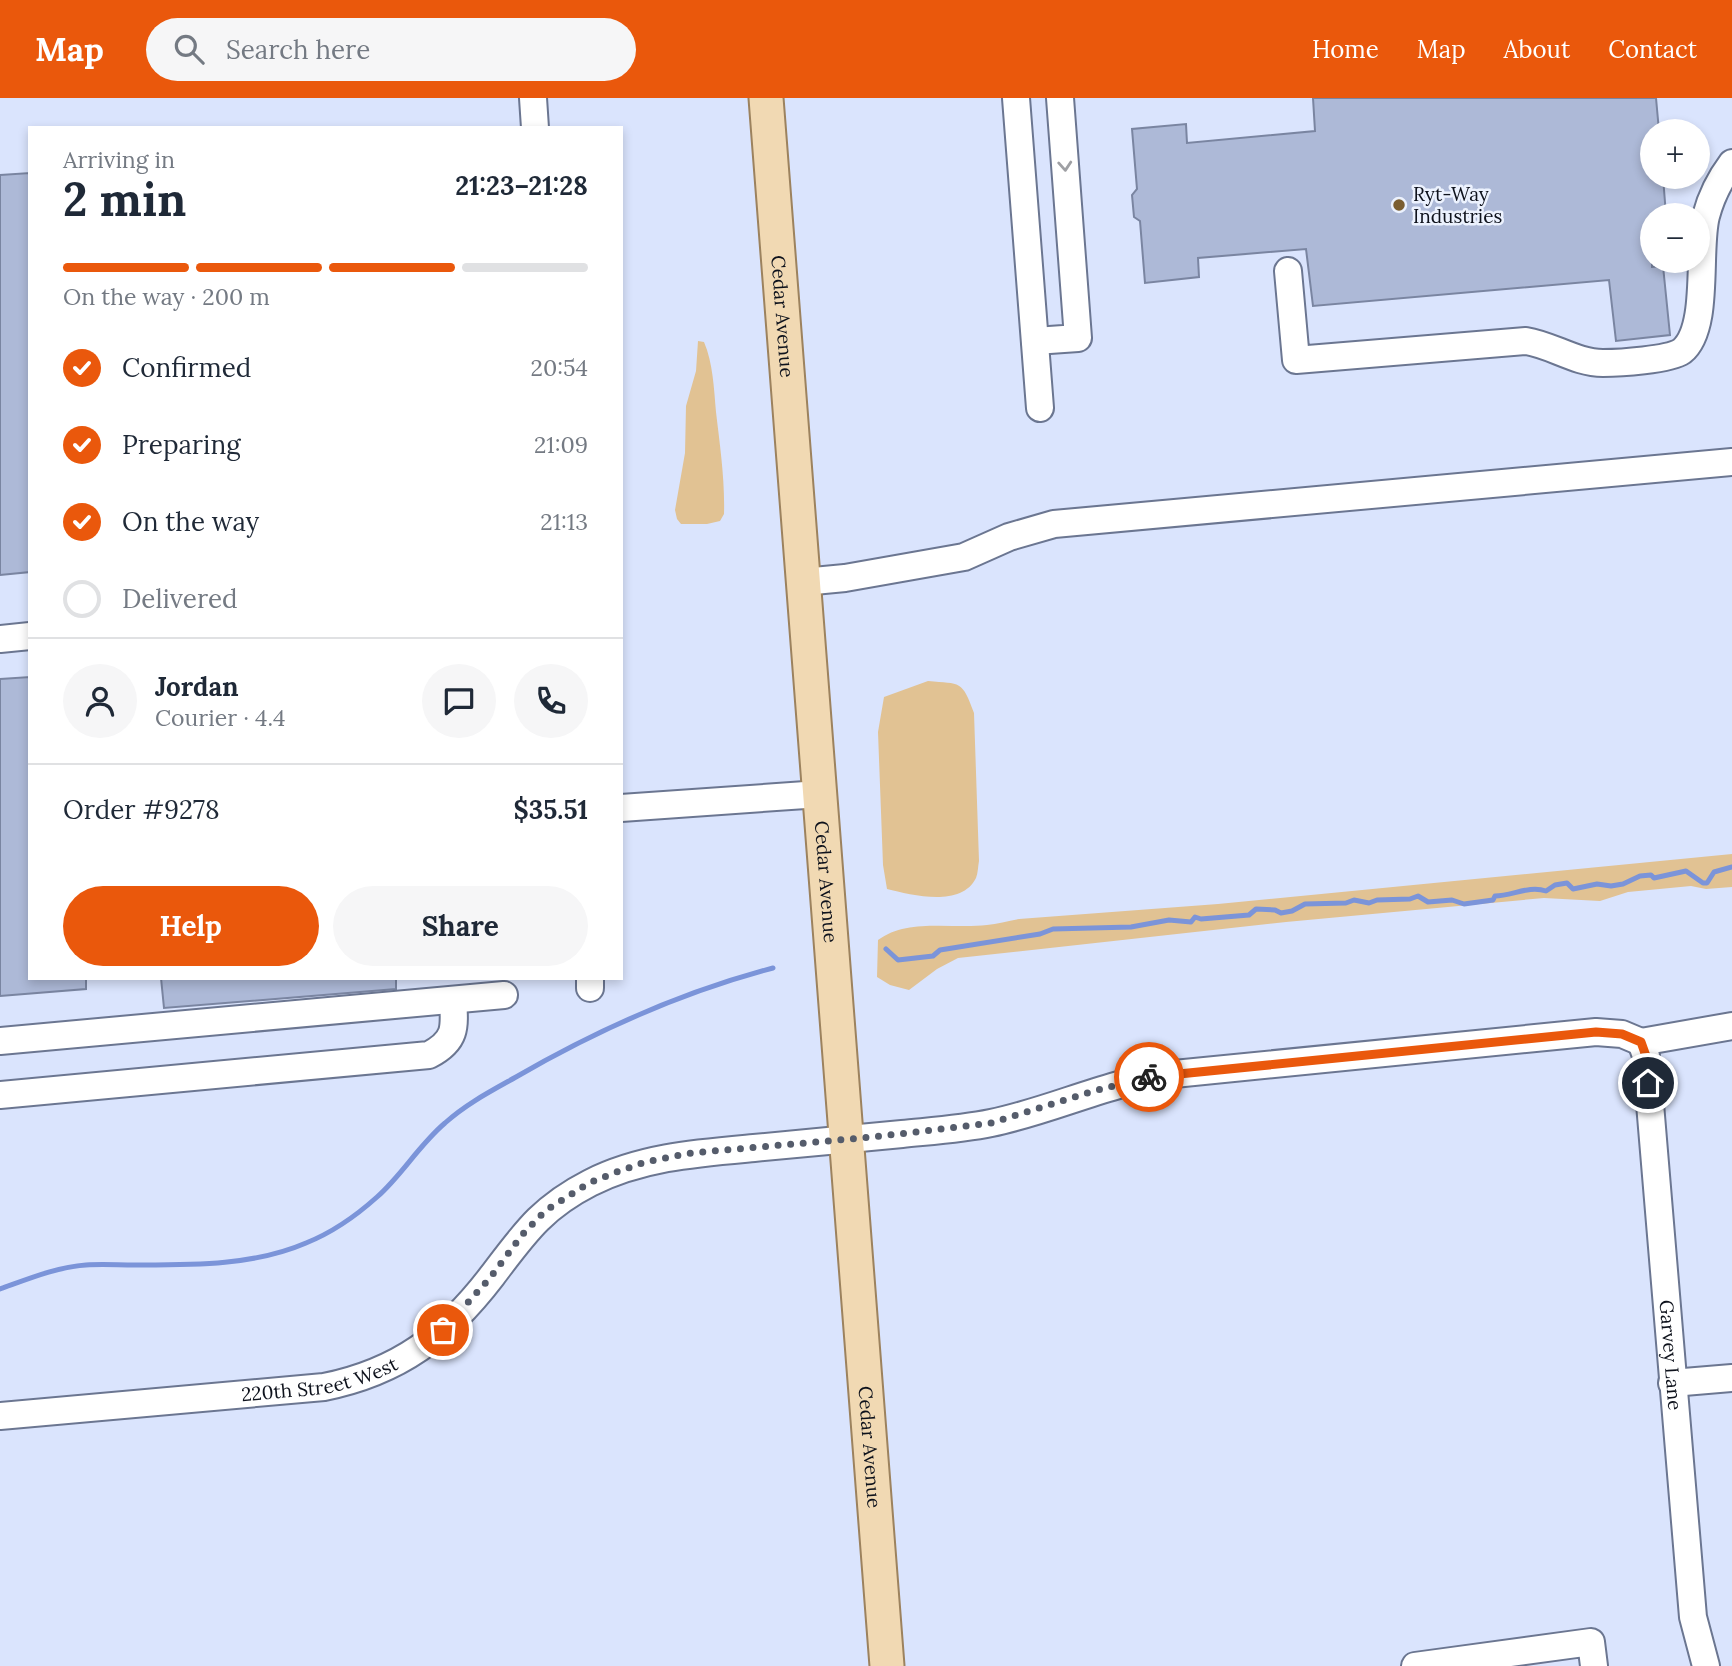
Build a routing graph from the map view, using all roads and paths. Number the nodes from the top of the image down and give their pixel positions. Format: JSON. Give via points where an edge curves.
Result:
{"nodes":[{"id":1,"x":533,"y":98,"type":"edge"},
{"id":2,"x":766,"y":98,"type":"edge"},
{"id":3,"x":1016,"y":98,"type":"edge"},
{"id":4,"x":1060,"y":98,"type":"edge"},
{"id":5,"x":535,"y":126,"type":"edge"},
{"id":6,"x":1732,"y":163,"type":"edge"},
{"id":7,"x":1288,"y":271,"type":"dead end"},
{"id":8,"x":1035,"y":341,"type":"junction"},
{"id":9,"x":1040,"y":408,"type":"dead end"},
{"id":10,"x":1732,"y":462,"type":"edge"},
{"id":11,"x":803,"y":582,"type":"junction"},
{"id":12,"x":28,"y":636,"type":"edge"},
{"id":13,"x":0,"y":639,"type":"edge"},
{"id":14,"x":820,"y":794,"type":"junction"},
{"id":15,"x":623,"y":808,"type":"edge"},
{"id":16,"x":504,"y":996,"type":"dead end"},
{"id":17,"x":453,"y":1000,"type":"junction"},
{"id":18,"x":1732,"y":1026,"type":"edge"},
{"id":19,"x":0,"y":1041,"type":"edge"},
{"id":20,"x":1641,"y":1042,"type":"junction"},
{"id":21,"x":0,"y":1095,"type":"edge"},
{"id":22,"x":847,"y":1139,"type":"junction"},
{"id":23,"x":1732,"y":1378,"type":"edge"},
{"id":24,"x":1672,"y":1383,"type":"junction"},
{"id":25,"x":0,"y":1416,"type":"edge"},
{"id":26,"x":887,"y":1666,"type":"edge"},
{"id":27,"x":1415,"y":1666,"type":"edge"},
{"id":28,"x":1594,"y":1666,"type":"edge"},
{"id":29,"x":1706,"y":1666,"type":"edge"}],
"edges":[{"from":1,"to":5,"type":"street"},
{"from":2,"to":11,"type":"main road","name":"Cedar Avenue"},
{"from":3,"to":8,"type":"street"},
{"from":4,"to":8,"type":"street","one_way":true,"via":[[1078,338]]},
{"from":6,"to":7,"type":"street","via":[[1706,216],[1692,337],[1680,352],[1668,355],[1601,363],[1526,341],[1296,360]]},
{"from":8,"to":9,"type":"street"},
{"from":10,"to":11,"type":"street","via":[[1054,524],[964,557]]},
{"from":11,"to":14,"type":"main road","name":"Cedar Avenue"},
{"from":12,"to":13,"type":"street"},
{"from":14,"to":15,"type":"street"},
{"from":14,"to":22,"type":"main road","name":"Cedar Avenue"},
{"from":16,"to":17,"type":"street"},
{"from":17,"to":19,"type":"street"},
{"from":17,"to":21,"type":"street","via":[[453,1032],[429,1055]]},
{"from":18,"to":20,"type":"street"},
{"from":20,"to":22,"type":"street","name":"220th Street West","via":[[1622,1034],[1596,1032],[1164,1075],[1131,1080],[991,1123]]},
{"from":20,"to":24,"type":"street","name":"Garvey Lane","via":[[1646,1056]]},
{"from":22,"to":25,"type":"street","name":"220th Street West","via":[[691,1153],[645,1162],[589,1183],[545,1211],[435,1337],[398,1363],[348,1382]]},
{"from":22,"to":26,"type":"main road","name":"Cedar Avenue"},
{"from":23,"to":24,"type":"street"},
{"from":24,"to":29,"type":"street","name":"Garvey Lane","via":[[1693,1618]]},
{"from":27,"to":28,"type":"street","via":[[1591,1642]]}]}
